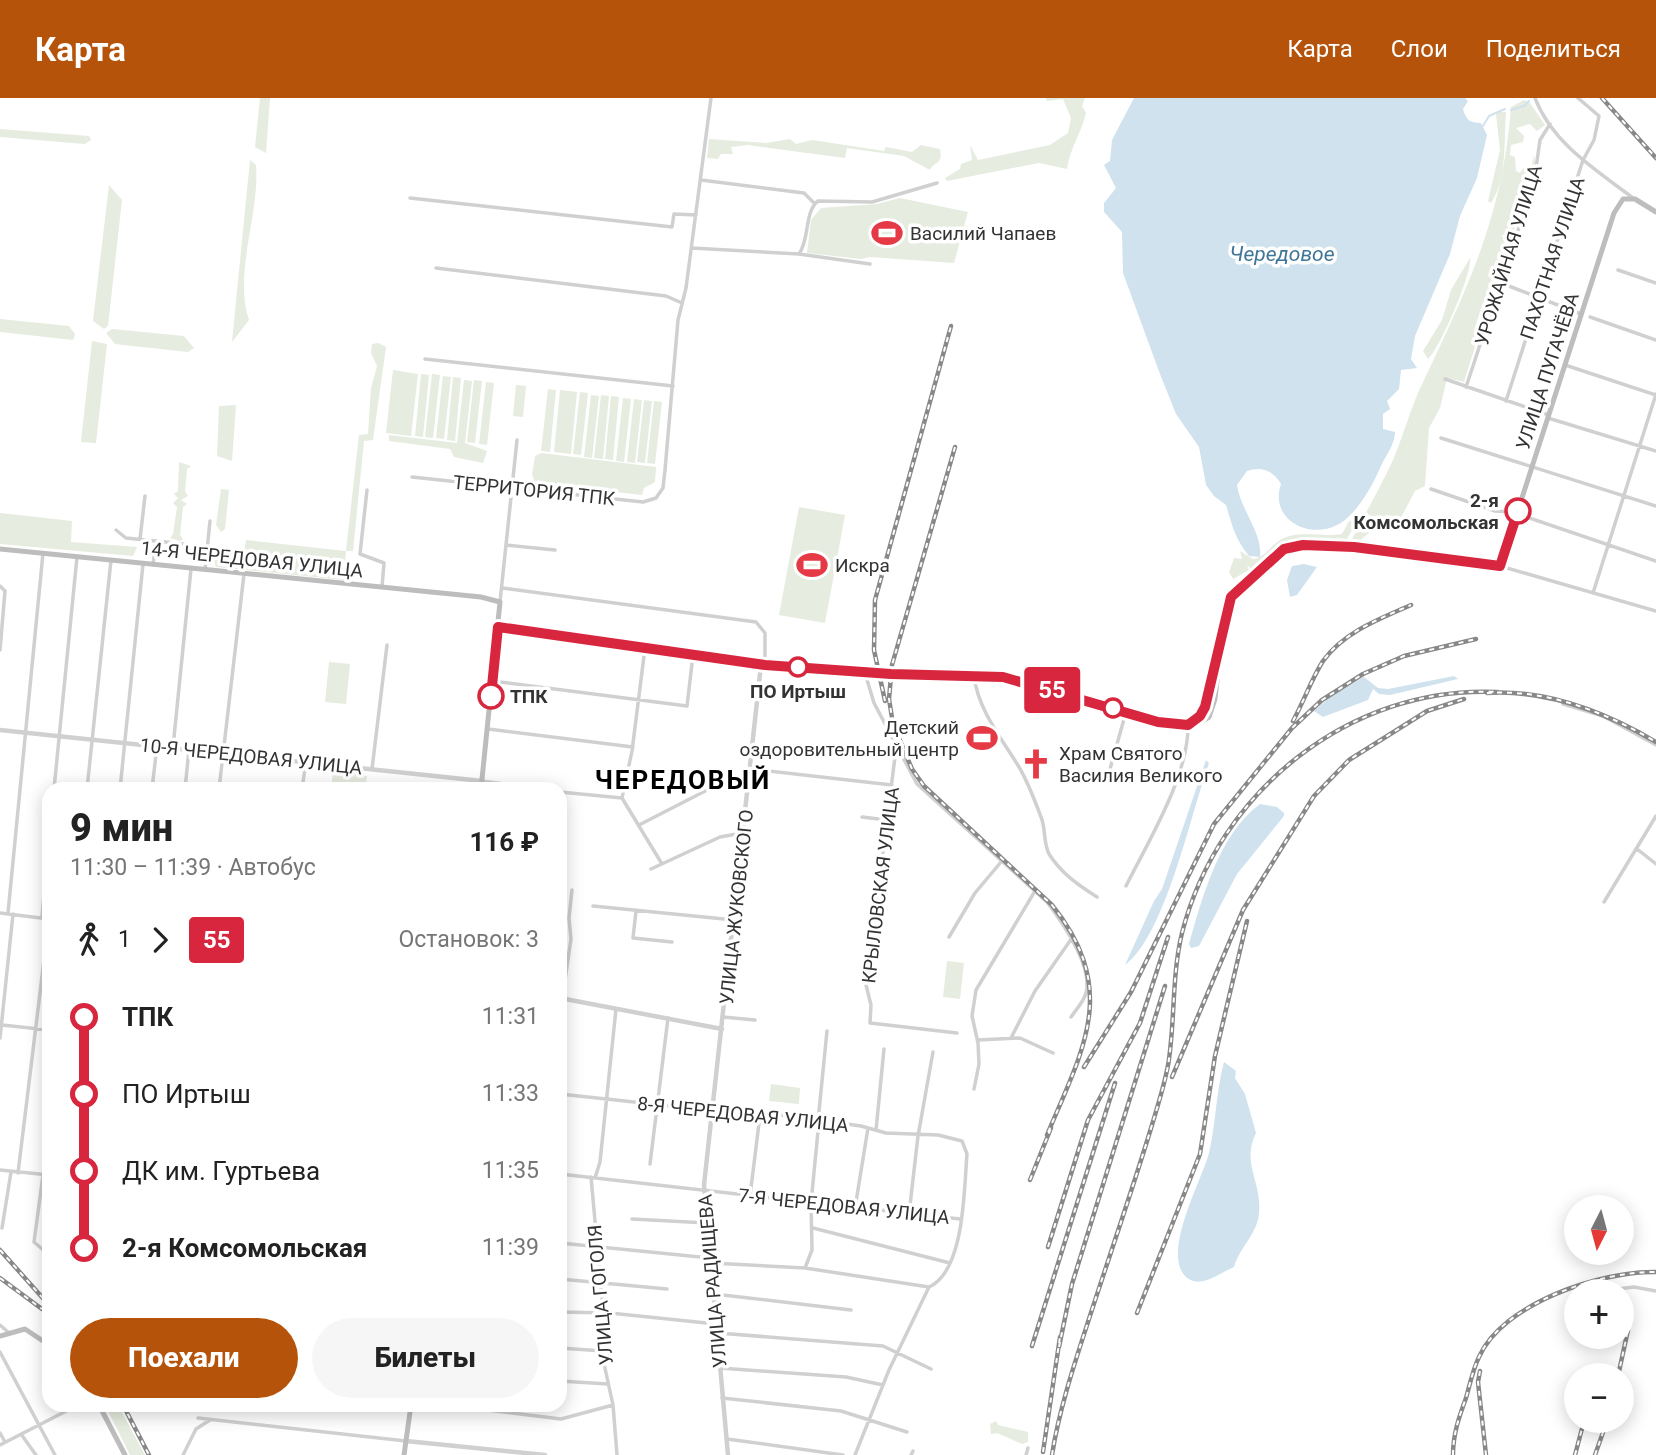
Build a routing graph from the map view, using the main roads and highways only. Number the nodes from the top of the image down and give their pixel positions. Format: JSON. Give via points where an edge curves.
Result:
{"nodes":[{"id":1,"x":1656,"y":212,"type":"edge"},
{"id":2,"x":0,"y":549,"type":"edge"},
{"id":3,"x":498,"y":627,"type":"junction"},
{"id":4,"x":482,"y":782,"type":"edge"},
{"id":5,"x":0,"y":1336,"type":"edge"},
{"id":6,"x":42,"y":1340,"type":"edge"},
{"id":7,"x":103,"y":1412,"type":"edge"},
{"id":8,"x":410,"y":1412,"type":"edge"},
{"id":9,"x":125,"y":1455,"type":"edge"},
{"id":10,"x":404,"y":1455,"type":"edge"}],
"edges":[{"from":1,"to":3,"type":"main road","name":"УЛИЦА ПУГАЧЁВА","via":[[1635,199],[1623,199],[1614,213],[1500,566],[1430,554],[1292,546],[1231,597],[1222,636],[1219,683],[1203,723],[1172,725],[1016,679],[763,665]]},
{"from":2,"to":3,"type":"main road","name":"14-Я ЧЕРЕДОВАЯ УЛИЦА","via":[[481,597],[500,602]]},
{"from":3,"to":4,"type":"main road"},
{"from":5,"to":6,"type":"main road","via":[[25,1329]]},
{"from":7,"to":9,"type":"main road"},
{"from":8,"to":10,"type":"main road"}]}
